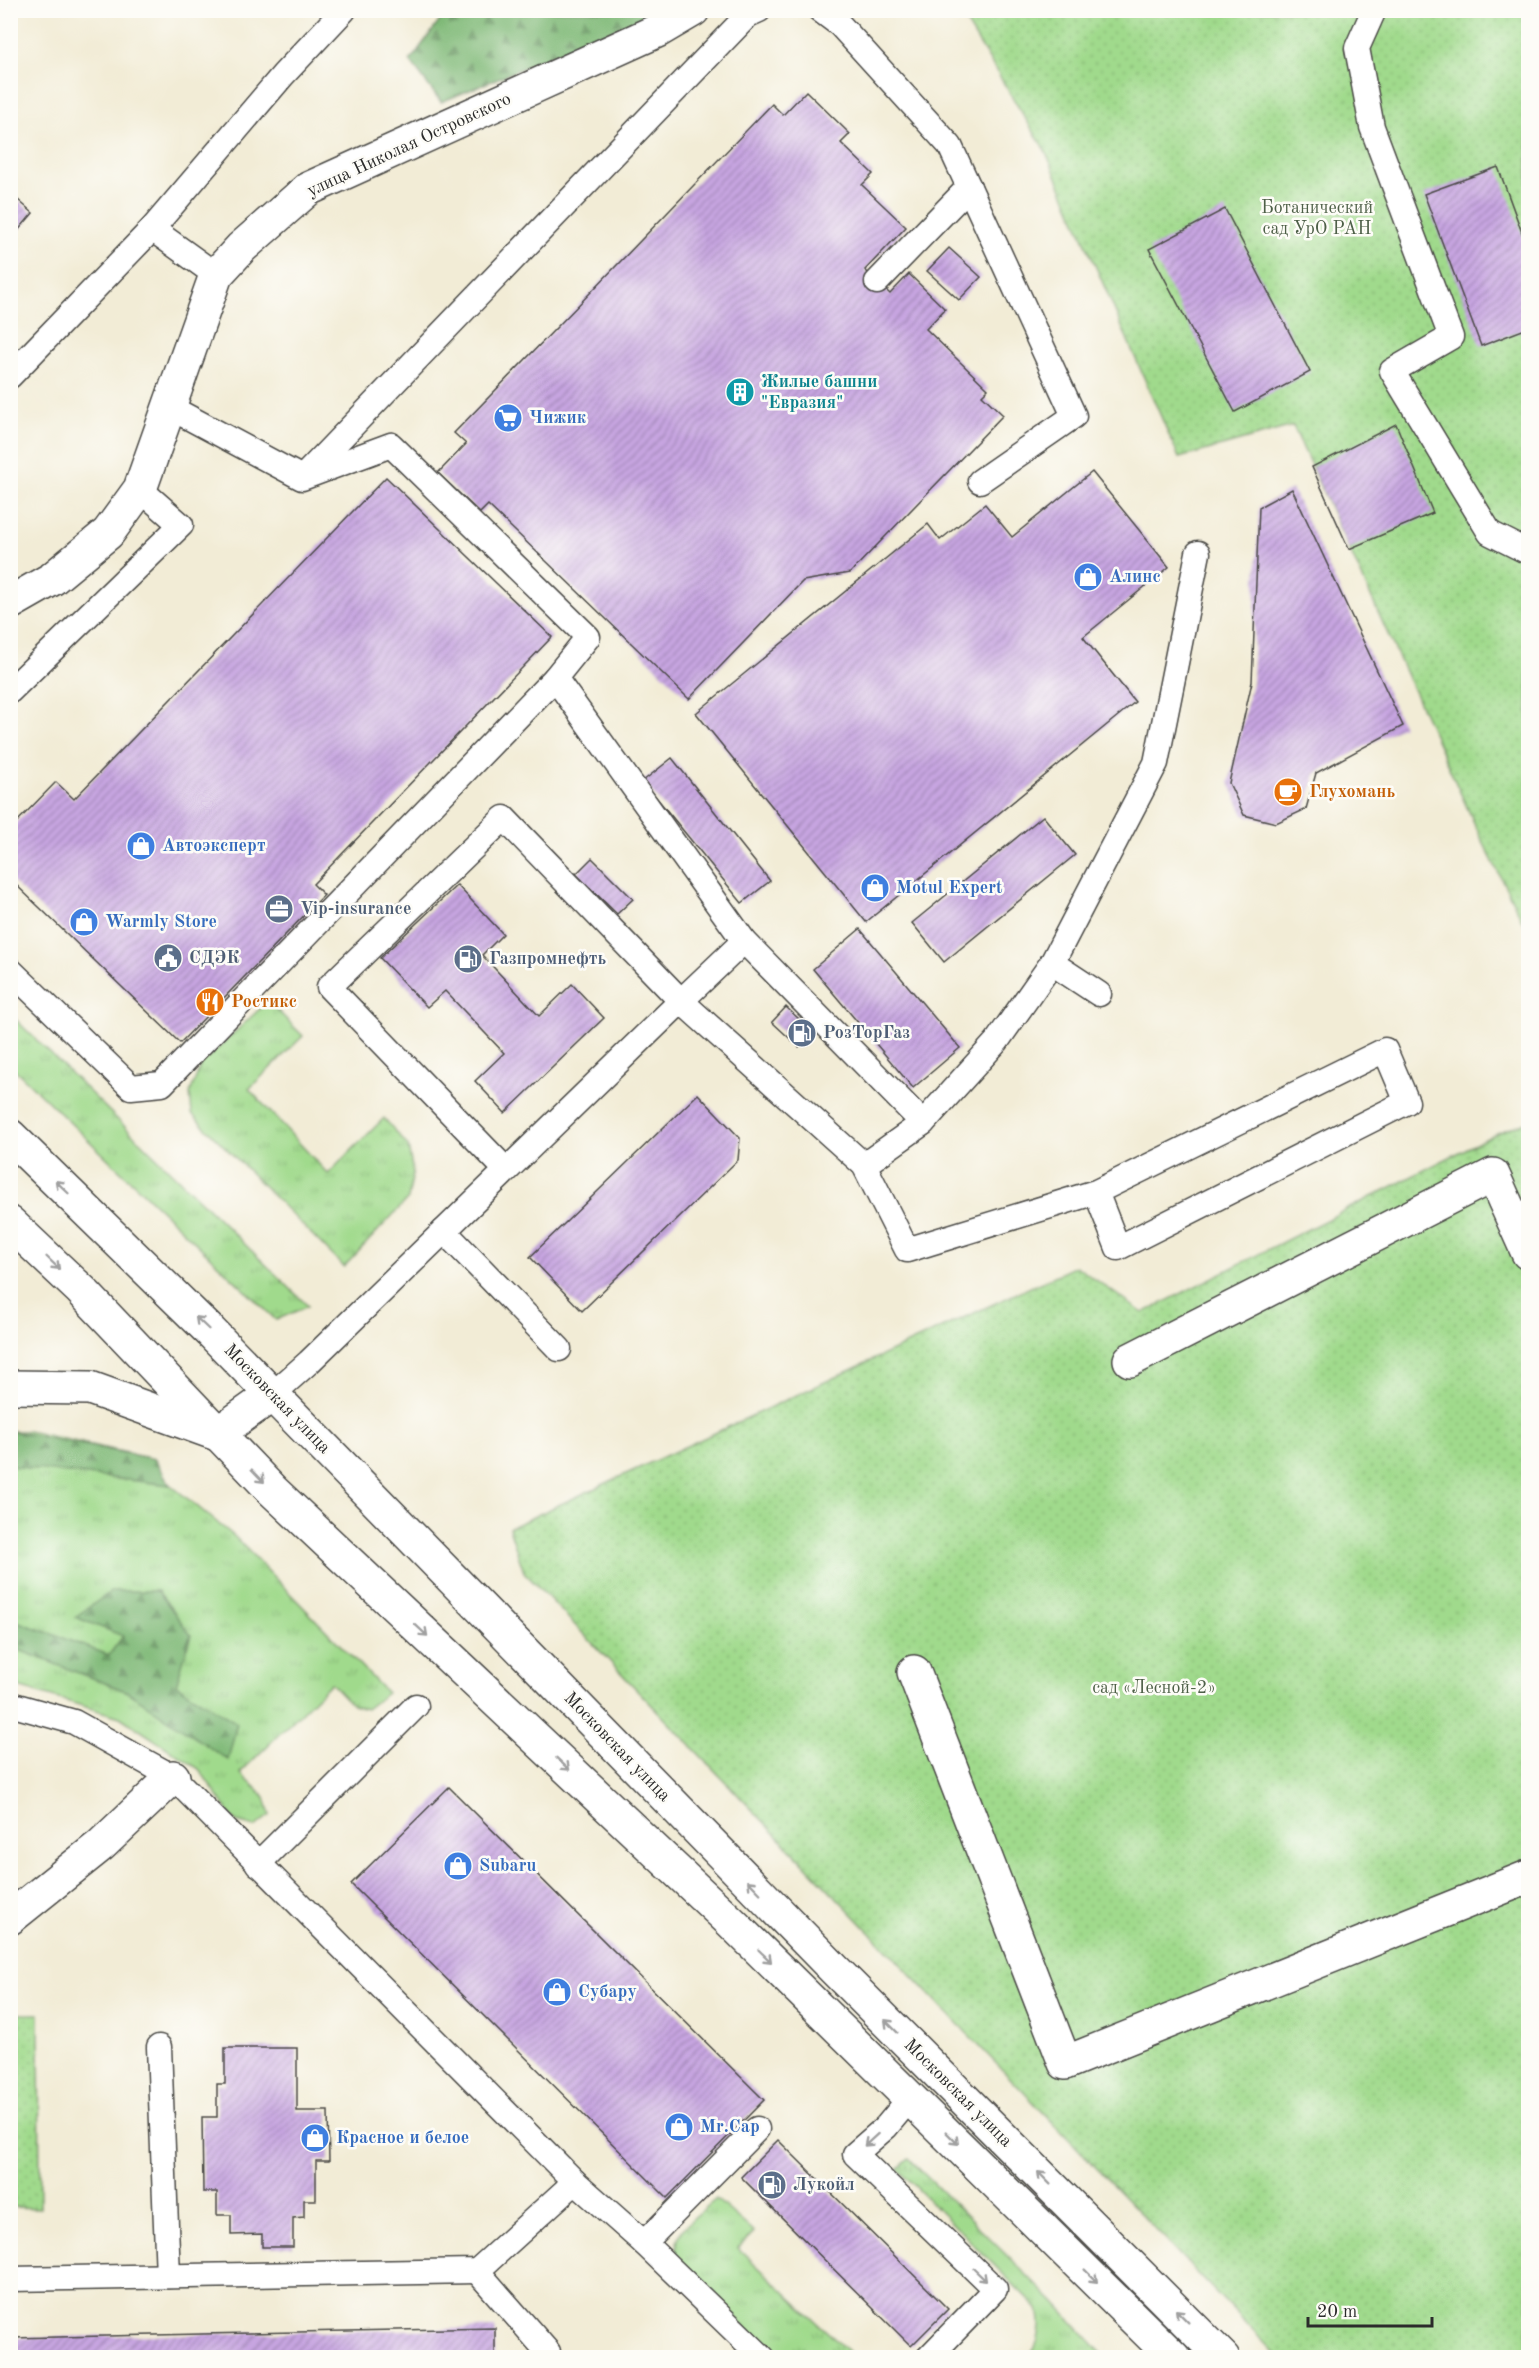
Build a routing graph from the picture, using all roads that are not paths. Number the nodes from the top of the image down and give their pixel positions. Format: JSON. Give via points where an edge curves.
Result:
{"nodes":[{"id":1,"x":344,"y":10,"type":"edge"},
{"id":2,"x":693,"y":10,"type":"edge"},
{"id":3,"x":759,"y":10,"type":"edge"},
{"id":4,"x":820,"y":10,"type":"edge"},
{"id":5,"x":1374,"y":10,"type":"edge"},
{"id":6,"x":969,"y":187,"type":"junction"},
{"id":7,"x":152,"y":229,"type":"junction"},
{"id":8,"x":216,"y":274,"type":"junction"},
{"id":9,"x":877,"y":282,"type":"dead end"},
{"id":10,"x":10,"y":376,"type":"edge"},
{"id":11,"x":171,"y":408,"type":"junction"},
{"id":12,"x":302,"y":478,"type":"junction"},
{"id":13,"x":980,"y":481,"type":"dead end"},
{"id":14,"x":140,"y":489,"type":"junction"},
{"id":15,"x":1528,"y":552,"type":"edge"},
{"id":16,"x":1198,"y":553,"type":"dead end"},
{"id":17,"x":10,"y":603,"type":"edge"},
{"id":18,"x":555,"y":678,"type":"junction"},
{"id":19,"x":10,"y":691,"type":"edge"},
{"id":20,"x":744,"y":942,"type":"junction"},
{"id":21,"x":1052,"y":963,"type":"junction"},
{"id":22,"x":10,"y":970,"type":"edge"},
{"id":23,"x":1099,"y":994,"type":"dead end"},
{"id":24,"x":681,"y":1001,"type":"junction"},
{"id":25,"x":923,"y":1123,"type":"junction"},
{"id":26,"x":10,"y":1136,"type":"edge"},
{"id":27,"x":864,"y":1165,"type":"junction"},
{"id":28,"x":506,"y":1170,"type":"junction"},
{"id":29,"x":1096,"y":1192,"type":"junction"},
{"id":30,"x":10,"y":1222,"type":"edge"},
{"id":31,"x":444,"y":1231,"type":"junction"},
{"id":32,"x":1528,"y":1252,"type":"edge"},
{"id":33,"x":559,"y":1349,"type":"dead end"},
{"id":34,"x":1130,"y":1360,"type":"dead end"},
{"id":35,"x":10,"y":1387,"type":"edge"},
{"id":36,"x":273,"y":1394,"type":"junction"},
{"id":37,"x":217,"y":1434,"type":"junction"},
{"id":38,"x":914,"y":1672,"type":"dead end"},
{"id":39,"x":10,"y":1704,"type":"edge"},
{"id":40,"x":416,"y":1706,"type":"dead end"},
{"id":41,"x":173,"y":1777,"type":"junction"},
{"id":42,"x":258,"y":1864,"type":"junction"},
{"id":43,"x":1528,"y":1877,"type":"edge"},
{"id":44,"x":10,"y":1918,"type":"edge"},
{"id":45,"x":159,"y":2047,"type":"dead end"},
{"id":46,"x":911,"y":2097,"type":"junction"},
{"id":47,"x":757,"y":2129,"type":"dead end"},
{"id":48,"x":575,"y":2182,"type":"junction"},
{"id":49,"x":644,"y":2243,"type":"junction"},
{"id":50,"x":477,"y":2271,"type":"junction"},
{"id":51,"x":168,"y":2276,"type":"junction"},
{"id":52,"x":10,"y":2279,"type":"edge"},
{"id":53,"x":548,"y":2358,"type":"edge"},
{"id":54,"x":763,"y":2358,"type":"edge"},
{"id":55,"x":928,"y":2358,"type":"edge"},
{"id":56,"x":1174,"y":2358,"type":"edge"},
{"id":57,"x":1223,"y":2358,"type":"edge"}],
"edges":[{"from":1,"to":7,"type":"lane","via":[[283,75]]},
{"from":2,"to":8,"type":"main road","name":"улица Николая Островского","via":[[659,30],[308,189]]},
{"from":3,"to":12,"type":"lane","via":[[748,15]]},
{"from":4,"to":6,"type":"lane","via":[[840,25],[950,146]]},
{"from":5,"to":15,"type":"lane","via":[[1356,48],[1372,127],[1451,337],[1392,371],[1490,533]]},
{"from":6,"to":9,"type":"lane"},
{"from":6,"to":13,"type":"lane","via":[[1074,416]]},
{"from":7,"to":8,"type":"lane"},
{"from":7,"to":10,"type":"lane"},
{"from":8,"to":11,"type":"main road","name":"улица Николая Островского"},
{"from":11,"to":12,"type":"lane"},
{"from":11,"to":14,"type":"main road","name":"улица Николая Островского"},
{"from":12,"to":18,"type":"lane","via":[[391,445],[588,637]]},
{"from":14,"to":17,"type":"main road","name":"улица Николая Островского","via":[[108,533],[52,579]]},
{"from":14,"to":19,"type":"lane","via":[[181,525]]},
{"from":16,"to":21,"type":"lane","via":[[1156,763]]},
{"from":18,"to":20,"type":"lane"},
{"from":18,"to":22,"type":"lane","via":[[162,1084],[131,1087]]},
{"from":20,"to":24,"type":"lane"},
{"from":20,"to":25,"type":"lane"},
{"from":21,"to":23,"type":"lane"},
{"from":21,"to":25,"type":"lane","via":[[997,1041]]},
{"from":24,"to":27,"type":"lane"},
{"from":24,"to":28,"type":"lane"},
{"from":24,"to":28,"type":"lane","via":[[504,818],[362,955],[329,987]]},
{"from":25,"to":27,"type":"lane"},
{"from":36,"to":26,"type":"main road","name":"Московская улица","one_way":true},
{"from":27,"to":29,"type":"lane","via":[[907,1250]]},
{"from":28,"to":31,"type":"lane"},
{"from":29,"to":29,"type":"lane","via":[[1118,1248],[1407,1102],[1385,1050]]},
{"from":30,"to":37,"type":"main road","name":"Московская улица","one_way":true,"via":[[81,1290]]},
{"from":31,"to":33,"type":"lane"},
{"from":31,"to":36,"type":"lane"},
{"from":32,"to":34,"type":"main road","via":[[1493,1175]]},
{"from":35,"to":37,"type":"main road","via":[[90,1388]]},
{"from":36,"to":37,"type":"main road"},
{"from":57,"to":36,"type":"main road","name":"Московская улица","one_way":true,"via":[[827,1961]]},
{"from":37,"to":46,"type":"main road","name":"Московская улица","one_way":true},
{"from":38,"to":43,"type":"main road","via":[[1065,2063]]},
{"from":39,"to":41,"type":"lane","via":[[74,1722]]},
{"from":40,"to":42,"type":"lane"},
{"from":41,"to":42,"type":"lane"},
{"from":41,"to":44,"type":"main road","via":[[101,1845]]},
{"from":42,"to":48,"type":"lane"},
{"from":45,"to":51,"type":"lane"},
{"from":46,"to":55,"type":"lane","one_way":true,"via":[[886,2127],[855,2154],[995,2289]]},
{"from":46,"to":56,"type":"main road","name":"Московская улица","one_way":true},
{"from":47,"to":49,"type":"lane"},
{"from":48,"to":49,"type":"lane"},
{"from":48,"to":50,"type":"lane"},
{"from":49,"to":54,"type":"lane"},
{"from":50,"to":51,"type":"lane"},
{"from":50,"to":53,"type":"lane","via":[[548,2352]]},
{"from":51,"to":52,"type":"lane"}]}
